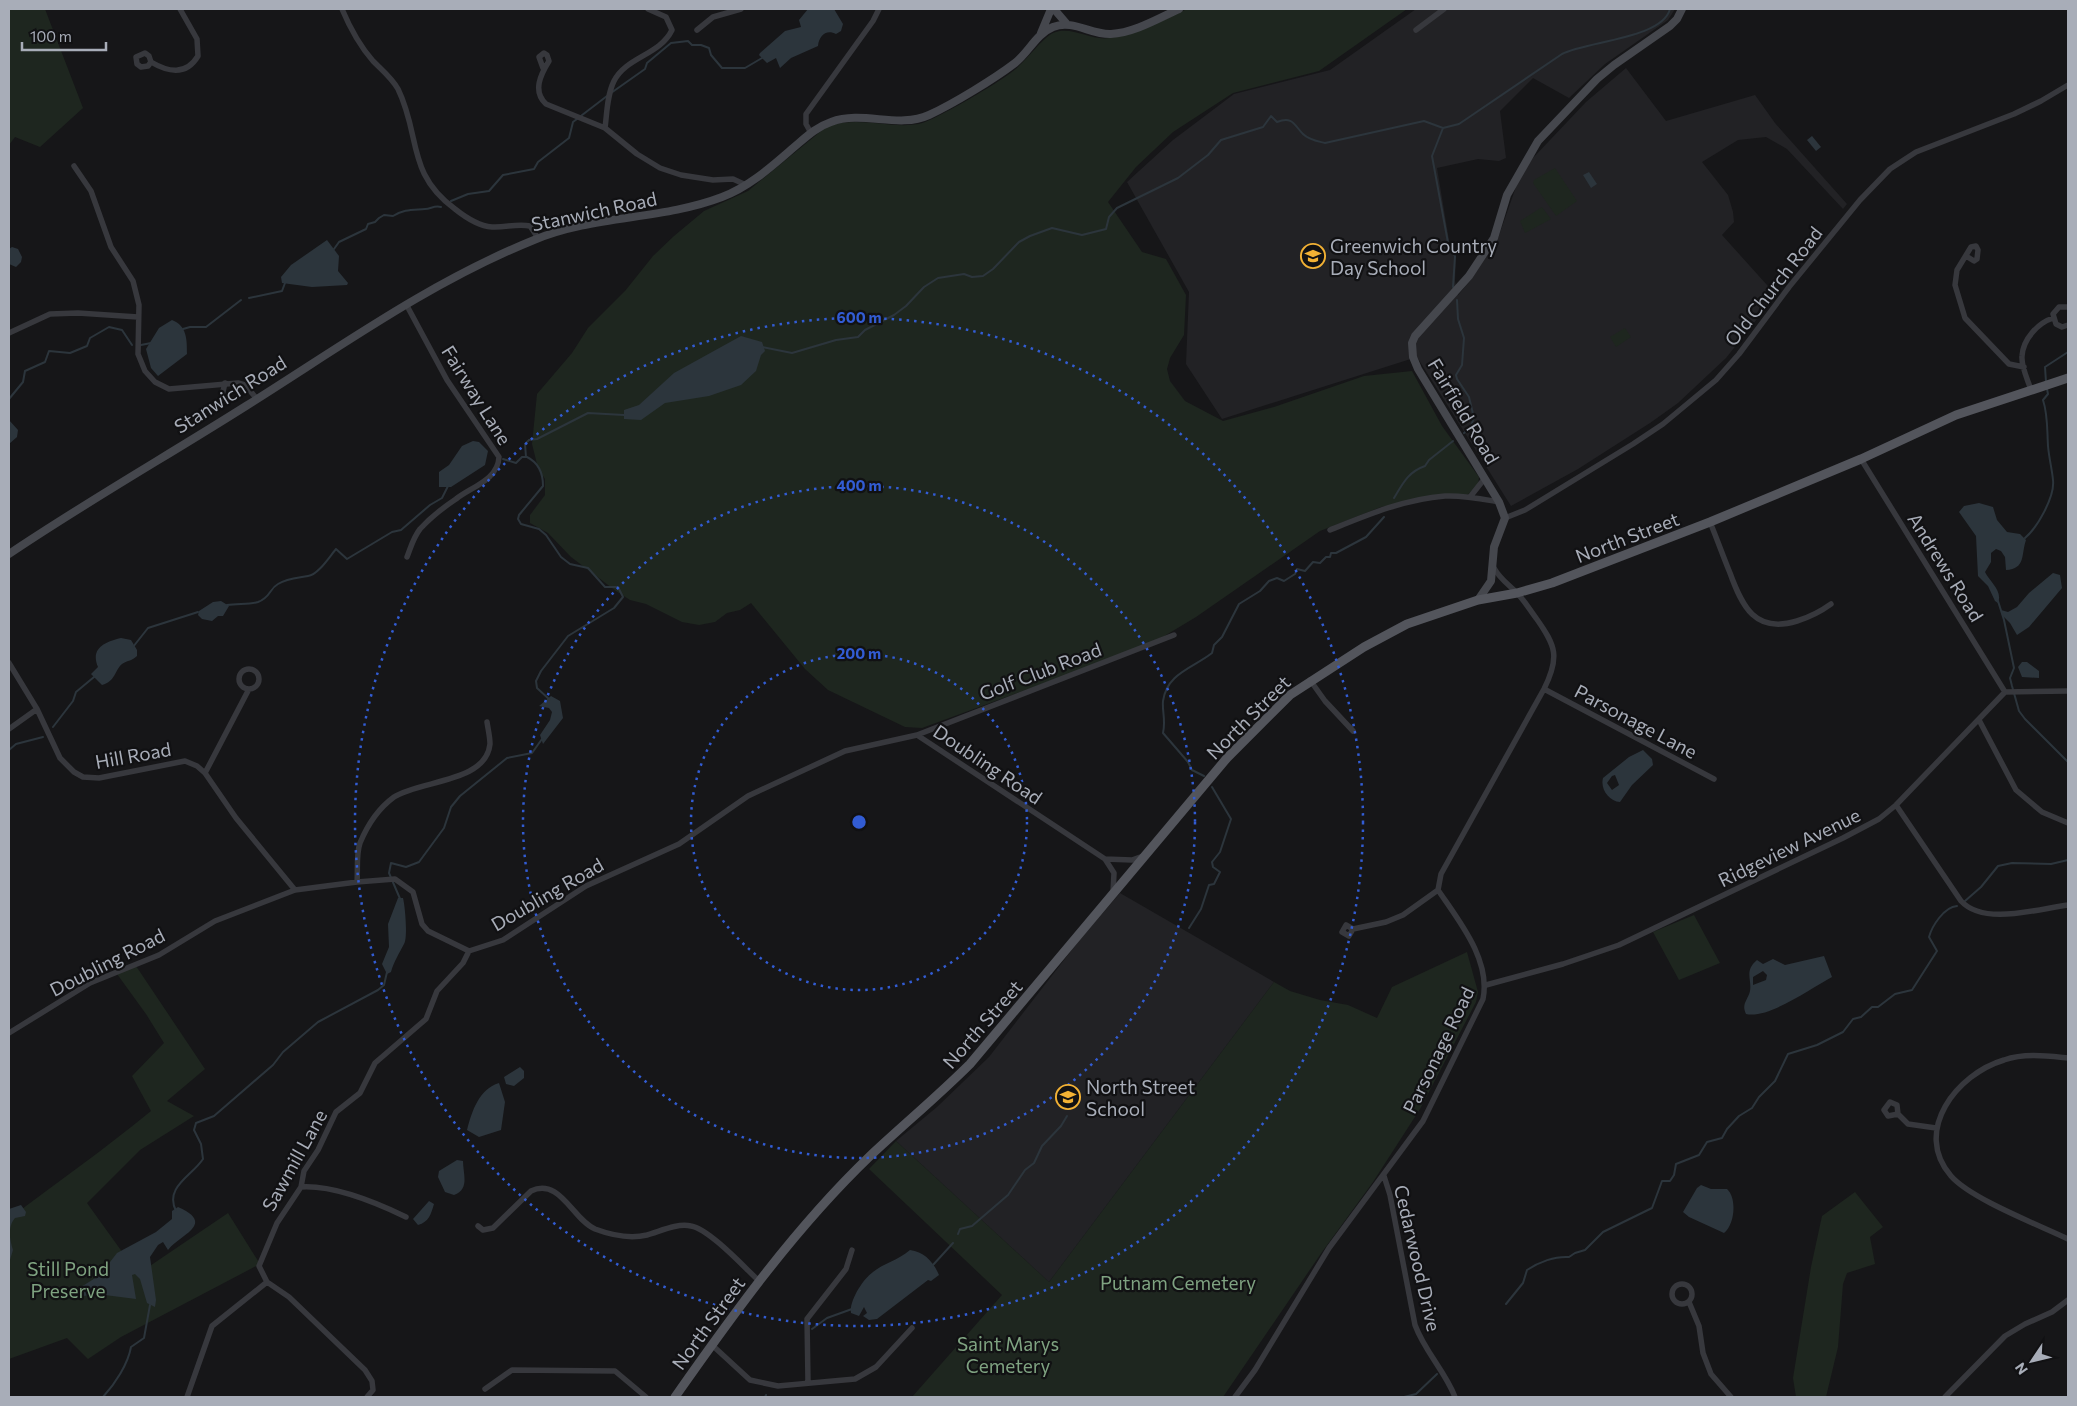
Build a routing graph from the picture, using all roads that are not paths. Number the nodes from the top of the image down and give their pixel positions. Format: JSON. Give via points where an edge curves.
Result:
{"nodes":[{"id":1,"x":180,"y":9,"type":"edge"},
{"id":2,"x":342,"y":9,"type":"edge"},
{"id":3,"x":648,"y":9,"type":"edge"},
{"id":4,"x":741,"y":9,"type":"edge"},
{"id":5,"x":879,"y":9,"type":"edge"},
{"id":6,"x":1053,"y":9,"type":"edge"},
{"id":7,"x":1179,"y":9,"type":"edge"},
{"id":8,"x":1444,"y":9,"type":"edge"},
{"id":9,"x":1682,"y":9,"type":"edge"},
{"id":10,"x":1066,"y":24,"type":"junction"},
{"id":11,"x":697,"y":30,"type":"dead end"},
{"id":12,"x":1416,"y":30,"type":"dead end"},
{"id":13,"x":1041,"y":33,"type":"junction"},
{"id":14,"x":151,"y":62,"type":"dead end"},
{"id":15,"x":543,"y":68,"type":"dead end"},
{"id":16,"x":2068,"y":85,"type":"edge"},
{"id":17,"x":605,"y":128,"type":"junction"},
{"id":18,"x":811,"y":133,"type":"junction"},
{"id":19,"x":74,"y":166,"type":"dead end"},
{"id":20,"x":746,"y":185,"type":"junction"},
{"id":21,"x":538,"y":238,"type":"junction"},
{"id":22,"x":1966,"y":256,"type":"dead end"},
{"id":23,"x":406,"y":304,"type":"junction"},
{"id":24,"x":2068,"y":307,"type":"edge"},
{"id":25,"x":138,"y":317,"type":"junction"},
{"id":26,"x":2053,"y":318,"type":"junction"},
{"id":27,"x":2068,"y":325,"type":"edge"},
{"id":28,"x":9,"y":333,"type":"edge"},
{"id":29,"x":2024,"y":367,"type":"junction"},
{"id":30,"x":2068,"y":378,"type":"edge"},
{"id":31,"x":225,"y":383,"type":"junction"},
{"id":32,"x":2031,"y":390,"type":"junction"},
{"id":33,"x":257,"y":399,"type":"junction"},
{"id":34,"x":220,"y":404,"type":"dead end"},
{"id":35,"x":1861,"y":459,"type":"junction"},
{"id":36,"x":1485,"y":478,"type":"junction"},
{"id":37,"x":1470,"y":497,"type":"junction"},
{"id":38,"x":1500,"y":502,"type":"junction"},
{"id":39,"x":1505,"y":518,"type":"junction"},
{"id":40,"x":1710,"y":522,"type":"junction"},
{"id":41,"x":1330,"y":530,"type":"dead end"},
{"id":42,"x":9,"y":554,"type":"edge"},
{"id":43,"x":408,"y":557,"type":"dead end"},
{"id":44,"x":1494,"y":568,"type":"junction"},
{"id":45,"x":1517,"y":593,"type":"junction"},
{"id":46,"x":1478,"y":600,"type":"junction"},
{"id":47,"x":1831,"y":604,"type":"dead end"},
{"id":48,"x":1174,"y":635,"type":"dead end"},
{"id":49,"x":9,"y":664,"type":"edge"},
{"id":50,"x":1310,"y":680,"type":"junction"},
{"id":51,"x":1544,"y":689,"type":"junction"},
{"id":52,"x":249,"y":690,"type":"dead end"},
{"id":53,"x":2068,"y":691,"type":"edge"},
{"id":54,"x":2010,"y":692,"type":"junction"},
{"id":55,"x":37,"y":709,"type":"junction"},
{"id":56,"x":1979,"y":720,"type":"junction"},
{"id":57,"x":487,"y":722,"type":"dead end"},
{"id":58,"x":9,"y":729,"type":"edge"},
{"id":59,"x":1353,"y":731,"type":"dead end"},
{"id":60,"x":917,"y":735,"type":"junction"},
{"id":61,"x":205,"y":773,"type":"junction"},
{"id":62,"x":1714,"y":779,"type":"dead end"},
{"id":63,"x":1896,"y":804,"type":"junction"},
{"id":64,"x":2068,"y":823,"type":"edge"},
{"id":65,"x":1144,"y":856,"type":"junction"},
{"id":66,"x":1105,"y":859,"type":"junction"},
{"id":67,"x":357,"y":882,"type":"junction"},
{"id":68,"x":295,"y":890,"type":"junction"},
{"id":69,"x":1438,"y":890,"type":"junction"},
{"id":70,"x":1112,"y":893,"type":"junction"},
{"id":71,"x":2068,"y":905,"type":"edge"},
{"id":72,"x":1352,"y":929,"type":"dead end"},
{"id":73,"x":469,"y":951,"type":"junction"},
{"id":74,"x":1486,"y":985,"type":"junction"},
{"id":75,"x":9,"y":1033,"type":"edge"},
{"id":76,"x":2068,"y":1058,"type":"edge"},
{"id":77,"x":1898,"y":1114,"type":"dead end"},
{"id":78,"x":1936,"y":1128,"type":"junction"},
{"id":79,"x":1384,"y":1176,"type":"junction"},
{"id":80,"x":301,"y":1187,"type":"junction"},
{"id":81,"x":406,"y":1217,"type":"dead end"},
{"id":82,"x":478,"y":1226,"type":"dead end"},
{"id":83,"x":2068,"y":1239,"type":"edge"},
{"id":84,"x":852,"y":1250,"type":"dead end"},
{"id":85,"x":759,"y":1281,"type":"junction"},
{"id":86,"x":267,"y":1282,"type":"junction"},
{"id":87,"x":2068,"y":1300,"type":"edge"},
{"id":88,"x":1689,"y":1302,"type":"dead end"},
{"id":89,"x":912,"y":1328,"type":"dead end"},
{"id":90,"x":712,"y":1345,"type":"junction"},
{"id":91,"x":808,"y":1382,"type":"junction"},
{"id":92,"x":485,"y":1389,"type":"dead end"},
{"id":93,"x":187,"y":1397,"type":"edge"},
{"id":94,"x":367,"y":1397,"type":"edge"},
{"id":95,"x":646,"y":1397,"type":"edge"},
{"id":96,"x":675,"y":1397,"type":"edge"},
{"id":97,"x":1234,"y":1397,"type":"edge"},
{"id":98,"x":1455,"y":1397,"type":"edge"},
{"id":99,"x":1731,"y":1397,"type":"edge"},
{"id":100,"x":1945,"y":1397,"type":"edge"}],
"edges":[{"from":1,"to":14,"type":"street","via":[[197,39],[198,56],[188,67],[175,71]]},
{"from":2,"to":21,"type":"street","via":[[362,47],[396,86],[408,118],[420,168],[434,192],[480,224],[530,226]]},
{"from":3,"to":17,"type":"street","via":[[666,17],[672,30],[659,46],[626,66],[616,77],[608,100]]},
{"from":4,"to":11,"type":"street","via":[[713,17]]},
{"from":5,"to":18,"type":"street","via":[[874,21],[806,114],[806,124]]},
{"from":6,"to":10,"type":"street"},
{"from":6,"to":13,"type":"street","name":"Stanwich Road"},
{"from":7,"to":10,"type":"street","via":[[1112,34]]},
{"from":8,"to":12,"type":"street"},
{"from":9,"to":36,"type":"street","name":"Fairfield Road","via":[[1670,26],[1597,79],[1538,141],[1507,195],[1494,238],[1469,276],[1412,343],[1418,369]]},
{"from":10,"to":13,"type":"street"},
{"from":13,"to":18,"type":"street","name":"Stanwich Road","via":[[1013,64],[929,115],[906,120],[844,118]]},
{"from":15,"to":17,"type":"street","via":[[540,98],[546,104]]},
{"from":16,"to":39,"type":"street","name":"Old Church Road","via":[[2014,114],[1916,152],[1890,169],[1855,206],[1716,380],[1633,444],[1525,510]]},
{"from":17,"to":20,"type":"street","via":[[660,168],[713,180],[733,179]]},
{"from":18,"to":20,"type":"street","name":"Stanwich Road"},
{"from":19,"to":25,"type":"street","via":[[91,191],[111,247],[133,281],[139,305]]},
{"from":20,"to":21,"type":"street","name":"Stanwich Road","via":[[688,208]]},
{"from":21,"to":23,"type":"street","name":"Stanwich Road"},
{"from":22,"to":29,"type":"street","via":[[1957,270],[1955,285],[1965,318],[2009,364]]},
{"from":23,"to":33,"type":"street","name":"Stanwich Road"},
{"from":23,"to":43,"type":"street","name":"Fairway Lane","via":[[447,380],[499,457],[489,477],[421,528]]},
{"from":24,"to":26,"type":"street","via":[[2056,308]]},
{"from":25,"to":28,"type":"street","via":[[50,314]]},
{"from":25,"to":31,"type":"street","via":[[138,354],[145,371],[156,382],[169,389],[180,390]]},
{"from":26,"to":27,"type":"street","via":[[2059,326]]},
{"from":26,"to":29,"type":"street","via":[[2029,336],[2022,355]]},
{"from":29,"to":32,"type":"street"},
{"from":30,"to":32,"type":"main road","name":"North Street"},
{"from":31,"to":33,"type":"street","via":[[245,385]]},
{"from":31,"to":34,"type":"street"},
{"from":32,"to":35,"type":"main road","name":"North Street","via":[[1956,415]]},
{"from":33,"to":42,"type":"street","name":"Stanwich Road"},
{"from":35,"to":40,"type":"main road","name":"North Street"},
{"from":35,"to":54,"type":"street","name":"Andrews Road"},
{"from":36,"to":37,"type":"street"},
{"from":36,"to":38,"type":"street","name":"Fairfield Road"},
{"from":37,"to":38,"type":"street"},
{"from":37,"to":41,"type":"street","via":[[1418,500],[1380,510]]},
{"from":38,"to":39,"type":"street","name":"Fairfield Road"},
{"from":39,"to":44,"type":"street","via":[[1494,547]]},
{"from":40,"to":45,"type":"main road","name":"North Street","via":[[1552,583]]},
{"from":40,"to":47,"type":"street","via":[[1742,604],[1754,618],[1770,624],[1788,624],[1812,616]]},
{"from":44,"to":45,"type":"street","via":[[1501,580]]},
{"from":44,"to":46,"type":"street","via":[[1491,581]]},
{"from":45,"to":46,"type":"main road","name":"North Street"},
{"from":45,"to":51,"type":"street","via":[[1553,643],[1553,671]]},
{"from":46,"to":50,"type":"main road","name":"North Street","via":[[1407,624]]},
{"from":48,"to":60,"type":"street","name":"Golf Club Road"},
{"from":49,"to":55,"type":"street","name":"Hill Road"},
{"from":50,"to":59,"type":"street"},
{"from":50,"to":65,"type":"main road","name":"North Street","via":[[1255,728]]},
{"from":51,"to":62,"type":"street","name":"Parsonage Lane"},
{"from":51,"to":69,"type":"street","via":[[1441,874]]},
{"from":52,"to":61,"type":"street"},
{"from":53,"to":54,"type":"street"},
{"from":54,"to":56,"type":"street","name":"Ridgeview Avenue"},
{"from":55,"to":58,"type":"street"},
{"from":55,"to":61,"type":"street","name":"Hill Road","via":[[60,758],[83,777],[99,778],[185,762]]},
{"from":56,"to":63,"type":"street","name":"Ridgeview Avenue"},
{"from":56,"to":64,"type":"street","via":[[2016,790],[2042,812]]},
{"from":57,"to":67,"type":"street","via":[[490,744],[478,767],[468,773],[406,791],[382,807],[359,846]]},
{"from":60,"to":66,"type":"street","name":"Doubling Road"},
{"from":60,"to":73,"type":"street","name":"Doubling Road","via":[[845,751],[748,796],[679,844],[586,886],[503,940]]},
{"from":61,"to":68,"type":"street","name":"Hill Road","via":[[236,818]]},
{"from":63,"to":71,"type":"street","via":[[1961,901],[1973,912],[2001,914]]},
{"from":63,"to":74,"type":"street","name":"Ridgeview Avenue","via":[[1878,819],[1843,838],[1620,945]]},
{"from":65,"to":66,"type":"street","via":[[1132,860]]},
{"from":65,"to":70,"type":"main road","name":"North Street"},
{"from":66,"to":70,"type":"street","via":[[1114,873]]},
{"from":67,"to":68,"type":"street","name":"Doubling Road"},
{"from":67,"to":73,"type":"street","name":"Doubling Road","via":[[395,880],[408,887],[415,896],[422,924],[428,931]]},
{"from":68,"to":75,"type":"street","name":"Doubling Road","via":[[215,921],[159,955],[82,988]]},
{"from":69,"to":72,"type":"street","via":[[1403,915]]},
{"from":69,"to":74,"type":"street","name":"Parsonage Road","via":[[1466,931]]},
{"from":70,"to":85,"type":"main road","name":"North Street","via":[[970,1064],[870,1156]]},
{"from":73,"to":80,"type":"street","name":"Sawmill Lane","via":[[463,963],[436,992],[426,1019],[376,1063],[360,1093],[336,1112],[304,1171]]},
{"from":74,"to":79,"type":"street","name":"Parsonage Road","via":[[1483,999],[1437,1096]]},
{"from":76,"to":78,"type":"street","via":[[2017,1057],[1983,1069],[1954,1092],[1942,1110]]},
{"from":77,"to":78,"type":"street","via":[[1908,1124]]},
{"from":78,"to":83,"type":"street","via":[[1943,1162],[1958,1183],[1976,1195]]},
{"from":79,"to":97,"type":"street","name":"Parsonage Road","via":[[1329,1248],[1255,1370]]},
{"from":79,"to":98,"type":"street","name":"Cedarwood Drive","via":[[1415,1325],[1421,1341],[1444,1374]]},
{"from":80,"to":81,"type":"street","via":[[315,1186],[355,1197],[385,1206]]},
{"from":80,"to":86,"type":"street","name":"Sawmill Lane","via":[[277,1223],[259,1266]]},
{"from":82,"to":85,"type":"street","via":[[483,1230],[493,1228],[531,1191],[545,1188],[558,1194],[586,1224],[602,1232],[628,1237],[680,1226],[700,1229]]},
{"from":84,"to":91,"type":"street","via":[[846,1269],[806,1319]]},
{"from":85,"to":90,"type":"main road","name":"North Street"},
{"from":86,"to":93,"type":"street","via":[[212,1326]]},
{"from":86,"to":94,"type":"street","via":[[289,1297],[365,1370],[373,1390]]},
{"from":87,"to":100,"type":"street","via":[[2005,1336]]},
{"from":88,"to":99,"type":"street","via":[[1699,1326],[1703,1353],[1711,1374]]},
{"from":89,"to":91,"type":"street","via":[[876,1367],[855,1379]]},
{"from":90,"to":91,"type":"street","via":[[750,1380],[778,1386]]},
{"from":90,"to":96,"type":"main road","name":"North Street"},
{"from":92,"to":95,"type":"street","via":[[512,1370],[615,1372]]}]}
